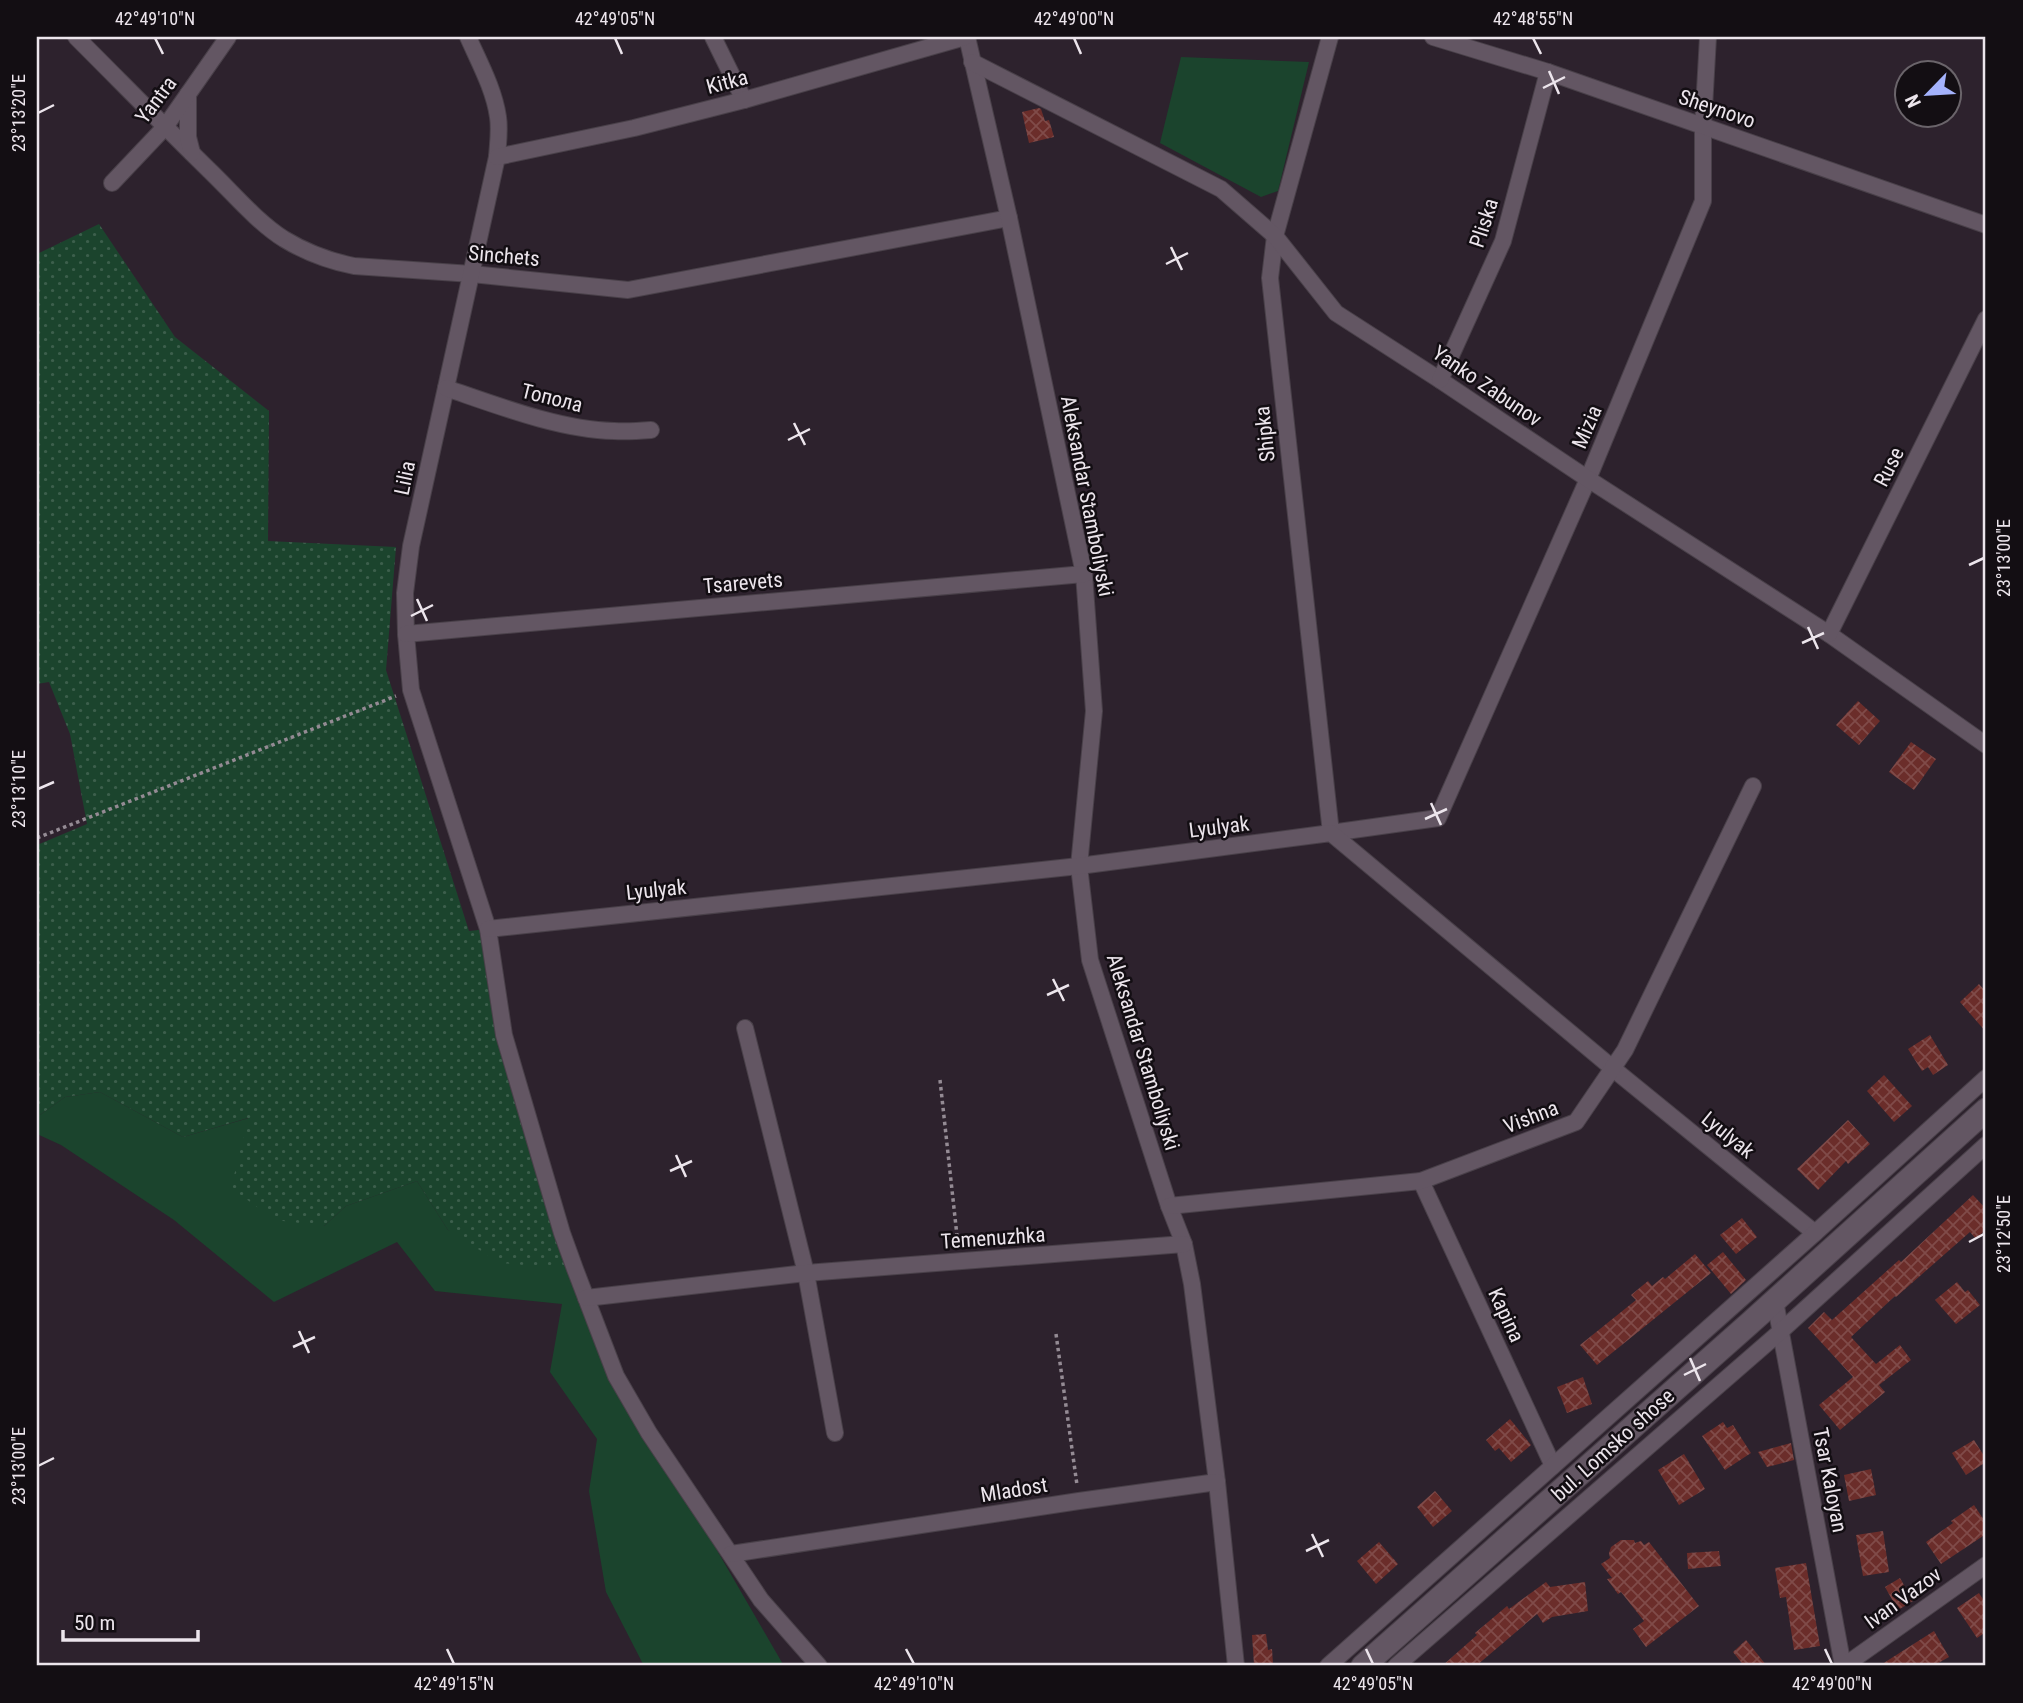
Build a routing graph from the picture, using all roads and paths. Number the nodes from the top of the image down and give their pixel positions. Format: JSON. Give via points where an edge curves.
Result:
{"nodes":[{"id":1,"x":76,"y":37,"type":"edge"},
{"id":2,"x":228,"y":37,"type":"edge"},
{"id":3,"x":468,"y":37,"type":"edge"},
{"id":4,"x":713,"y":37,"type":"edge"},
{"id":5,"x":966,"y":37,"type":"edge"},
{"id":6,"x":1330,"y":37,"type":"edge"},
{"id":7,"x":1433,"y":37,"type":"edge"},
{"id":8,"x":1708,"y":37,"type":"edge"},
{"id":9,"x":972,"y":62,"type":"junction"},
{"id":10,"x":1548,"y":72,"type":"junction"},
{"id":11,"x":188,"y":94,"type":"junction"},
{"id":12,"x":744,"y":100,"type":"junction"},
{"id":13,"x":1703,"y":126,"type":"junction"},
{"id":14,"x":165,"y":127,"type":"junction"},
{"id":15,"x":192,"y":153,"type":"junction"},
{"id":16,"x":497,"y":157,"type":"junction"},
{"id":17,"x":112,"y":183,"type":"dead end"},
{"id":18,"x":1009,"y":218,"type":"junction"},
{"id":19,"x":1986,"y":225,"type":"edge"},
{"id":20,"x":1275,"y":236,"type":"junction"},
{"id":21,"x":472,"y":274,"type":"junction"},
{"id":22,"x":1986,"y":319,"type":"edge"},
{"id":23,"x":1440,"y":380,"type":"junction"},
{"id":24,"x":446,"y":388,"type":"junction"},
{"id":25,"x":652,"y":430,"type":"dead end"},
{"id":26,"x":1588,"y":479,"type":"junction"},
{"id":27,"x":1084,"y":574,"type":"junction"},
{"id":28,"x":406,"y":634,"type":"junction"},
{"id":29,"x":1829,"y":634,"type":"junction"},
{"id":30,"x":411,"y":690,"type":"junction"},
{"id":31,"x":1984,"y":739,"type":"edge"},
{"id":32,"x":1753,"y":786,"type":"dead end"},
{"id":33,"x":1331,"y":833,"type":"junction"},
{"id":34,"x":37,"y":838,"type":"edge"},
{"id":35,"x":1079,"y":866,"type":"junction"},
{"id":36,"x":488,"y":929,"type":"junction"},
{"id":37,"x":745,"y":1028,"type":"dead end"},
{"id":38,"x":1613,"y":1068,"type":"junction"},
{"id":39,"x":1986,"y":1078,"type":"edge"},
{"id":40,"x":940,"y":1080,"type":"dead end"},
{"id":41,"x":1986,"y":1110,"type":"edge"},
{"id":42,"x":1986,"y":1145,"type":"edge"},
{"id":43,"x":1421,"y":1181,"type":"junction"},
{"id":44,"x":1169,"y":1206,"type":"junction"},
{"id":45,"x":1815,"y":1233,"type":"junction"},
{"id":46,"x":1184,"y":1244,"type":"junction"},
{"id":47,"x":959,"y":1261,"type":"junction"},
{"id":48,"x":806,"y":1273,"type":"junction"},
{"id":49,"x":586,"y":1298,"type":"junction"},
{"id":50,"x":1775,"y":1301,"type":"junction"},
{"id":51,"x":1734,"y":1305,"type":"junction"},
{"id":52,"x":1750,"y":1323,"type":"junction"},
{"id":53,"x":1781,"y":1331,"type":"junction"},
{"id":54,"x":1056,"y":1334,"type":"dead end"},
{"id":55,"x":835,"y":1433,"type":"dead end"},
{"id":56,"x":1553,"y":1466,"type":"junction"},
{"id":57,"x":1217,"y":1482,"type":"junction"},
{"id":58,"x":1079,"y":1501,"type":"junction"},
{"id":59,"x":731,"y":1554,"type":"junction"},
{"id":60,"x":1986,"y":1565,"type":"edge"},
{"id":61,"x":995,"y":1665,"type":"edge"},
{"id":62,"x":819,"y":1666,"type":"edge"},
{"id":63,"x":988,"y":1666,"type":"edge"},
{"id":64,"x":1236,"y":1666,"type":"edge"},
{"id":65,"x":1328,"y":1666,"type":"edge"},
{"id":66,"x":1363,"y":1666,"type":"edge"},
{"id":67,"x":1396,"y":1666,"type":"edge"},
{"id":68,"x":1844,"y":1666,"type":"edge"}],
"edges":[{"from":1,"to":14,"type":"street","name":"Sinchets"},
{"from":2,"to":11,"type":"street","name":"Yantra"},
{"from":3,"to":16,"type":"street","name":"Lilia","via":[[498,113]]},
{"from":4,"to":12,"type":"street"},
{"from":5,"to":9,"type":"street","name":"Aleksandar Stamboliyski"},
{"from":5,"to":12,"type":"street","name":"Kitka"},
{"from":6,"to":20,"type":"street","name":"Shipka"},
{"from":7,"to":10,"type":"street","name":"Sheynovo"},
{"from":8,"to":13,"type":"street","name":"Mizia"},
{"from":9,"to":18,"type":"street","name":"Aleksandar Stamboliyski"},
{"from":9,"to":20,"type":"street","name":"Yanko Zabunov","via":[[1221,189]]},
{"from":10,"to":13,"type":"street","name":"Sheynovo"},
{"from":10,"to":23,"type":"street","name":"Pliska","via":[[1503,241]]},
{"from":11,"to":14,"type":"street","name":"Yantra"},
{"from":11,"to":15,"type":"street"},
{"from":12,"to":16,"type":"street","name":"Kitka"},
{"from":13,"to":19,"type":"street","name":"Sheynovo"},
{"from":13,"to":26,"type":"street","name":"Mizia","via":[[1703,201]]},
{"from":14,"to":15,"type":"street","name":"Sinchets"},
{"from":14,"to":17,"type":"street","name":"Yantra"},
{"from":15,"to":21,"type":"street","name":"Sinchets","via":[[281,237],[318,257],[354,266]]},
{"from":16,"to":21,"type":"street","name":"Lilia"},
{"from":18,"to":21,"type":"street","name":"Sinchets","via":[[628,290]]},
{"from":18,"to":27,"type":"street","name":"Aleksandar Stamboliyski"},
{"from":20,"to":23,"type":"street","name":"Yanko Zabunov","via":[[1336,313]]},
{"from":20,"to":33,"type":"street","name":"Shipka","via":[[1270,278]]},
{"from":21,"to":24,"type":"street","name":"Lilia"},
{"from":22,"to":29,"type":"street","name":"Ruse"},
{"from":23,"to":26,"type":"street","name":"Yanko Zabunov"},
{"from":24,"to":25,"type":"street","name":"Топола","via":[[571,426]]},
{"from":24,"to":28,"type":"street","name":"Lilia","via":[[411,546]]},
{"from":26,"to":29,"type":"street","name":"Yanko Zabunov"},
{"from":26,"to":33,"type":"street","name":"Mizia","via":[[1438,818]]},
{"from":27,"to":28,"type":"street","name":"Tsarevets"},
{"from":27,"to":35,"type":"street","name":"Aleksandar Stamboliyski","via":[[1094,711]]},
{"from":28,"to":30,"type":"street","name":"Lilia"},
{"from":29,"to":31,"type":"street","name":"Yanko Zabunov"},
{"from":30,"to":34,"type":"path"},
{"from":30,"to":36,"type":"street","name":"Lilia"},
{"from":32,"to":38,"type":"street","name":"Vishna"},
{"from":33,"to":35,"type":"street","name":"Lyulyak"},
{"from":33,"to":38,"type":"street","name":"Lyulyak"},
{"from":35,"to":36,"type":"street","name":"Lyulyak"},
{"from":35,"to":44,"type":"street","name":"Aleksandar Stamboliyski","via":[[1090,960]]},
{"from":36,"to":49,"type":"street","name":"Lilia","via":[[504,1035],[562,1233]]},
{"from":37,"to":48,"type":"street"},
{"from":38,"to":43,"type":"street","name":"Vishna","via":[[1576,1122]]},
{"from":38,"to":45,"type":"street","name":"Lyulyak"},
{"from":39,"to":45,"type":"street"},
{"from":40,"to":47,"type":"path"},
{"from":41,"to":50,"type":"main road","name":"bul. Lomsko shose"},
{"from":42,"to":53,"type":"street"},
{"from":43,"to":44,"type":"street","name":"Vishna"},
{"from":43,"to":56,"type":"street","name":"Kapina"},
{"from":44,"to":46,"type":"street","name":"Aleksandar Stamboliyski"},
{"from":45,"to":51,"type":"street"},
{"from":46,"to":47,"type":"street","name":"Temenuzhka"},
{"from":46,"to":57,"type":"street","name":"Aleksandar Stamboliyski"},
{"from":47,"to":48,"type":"street","name":"Temenuzhka"},
{"from":48,"to":49,"type":"street","name":"Temenuzhka"},
{"from":48,"to":55,"type":"street"},
{"from":49,"to":59,"type":"street","name":"Lilia","via":[[616,1376]]},
{"from":50,"to":52,"type":"main road","name":"bul. Lomsko shose"},
{"from":50,"to":53,"type":"street","name":"Tsar Kaloyan"},
{"from":51,"to":52,"type":"street"},
{"from":51,"to":56,"type":"street"},
{"from":52,"to":66,"type":"main road","name":"bul. Lomsko shose"},
{"from":53,"to":67,"type":"street"},
{"from":53,"to":68,"type":"street","name":"Tsar Kaloyan"},
{"from":54,"to":58,"type":"path"},
{"from":56,"to":65,"type":"street"},
{"from":57,"to":58,"type":"street","name":"Mladost"},
{"from":57,"to":64,"type":"street","name":"Aleksandar Stamboliyski"},
{"from":58,"to":59,"type":"street","name":"Mladost"},
{"from":59,"to":62,"type":"street","name":"Lilia","via":[[761,1600]]},
{"from":60,"to":68,"type":"street","name":"Ivan Vazov"},
{"from":61,"to":63,"type":"path"}]}
